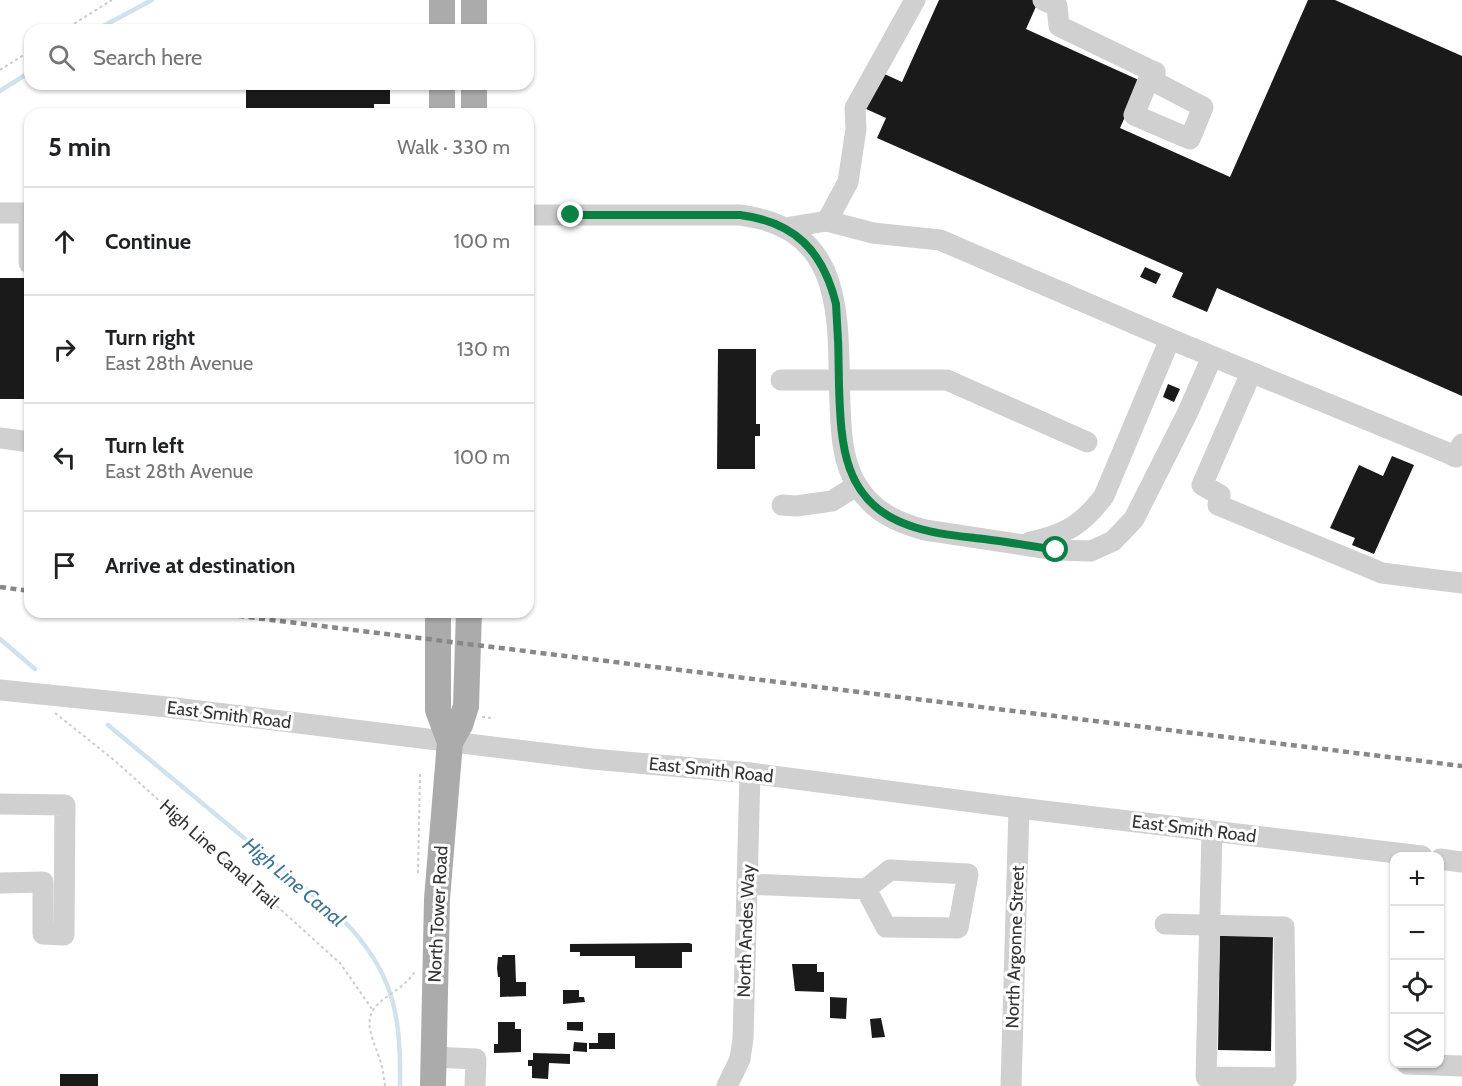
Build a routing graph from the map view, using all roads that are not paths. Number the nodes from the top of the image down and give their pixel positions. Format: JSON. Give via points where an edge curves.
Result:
{"nodes":[{"id":1,"x":442,"y":0,"type":"edge"},
{"id":2,"x":474,"y":0,"type":"edge"},
{"id":3,"x":915,"y":0,"type":"edge"},
{"id":4,"x":1043,"y":0,"type":"edge"},
{"id":5,"x":442,"y":24,"type":"edge"},
{"id":6,"x":474,"y":24,"type":"edge"},
{"id":7,"x":1152,"y":71,"type":"dead end"},
{"id":8,"x":442,"y":90,"type":"edge"},
{"id":9,"x":474,"y":90,"type":"edge"},
{"id":10,"x":442,"y":108,"type":"edge"},
{"id":11,"x":474,"y":108,"type":"edge"},
{"id":12,"x":0,"y":213,"type":"edge"},
{"id":13,"x":24,"y":213,"type":"edge"},
{"id":14,"x":534,"y":215,"type":"edge"},
{"id":15,"x":827,"y":221,"type":"junction"},
{"id":16,"x":785,"y":228,"type":"junction"},
{"id":17,"x":1170,"y":339,"type":"junction"},
{"id":18,"x":1212,"y":357,"type":"junction"},
{"id":19,"x":1251,"y":373,"type":"junction"},
{"id":20,"x":781,"y":380,"type":"dead end"},
{"id":21,"x":839,"y":380,"type":"junction"},
{"id":22,"x":0,"y":438,"type":"edge"},
{"id":23,"x":24,"y":441,"type":"edge"},
{"id":24,"x":1088,"y":442,"type":"dead end"},
{"id":25,"x":1462,"y":444,"type":"edge"},
{"id":26,"x":856,"y":486,"type":"junction"},
{"id":27,"x":782,"y":506,"type":"dead end"},
{"id":28,"x":1021,"y":544,"type":"junction"},
{"id":29,"x":1462,"y":583,"type":"edge"},
{"id":30,"x":438,"y":618,"type":"edge"},
{"id":31,"x":469,"y":618,"type":"edge"},
{"id":32,"x":0,"y":690,"type":"edge"},
{"id":33,"x":450,"y":742,"type":"junction"},
{"id":34,"x":750,"y":773,"type":"junction"},
{"id":35,"x":0,"y":804,"type":"edge"},
{"id":36,"x":1019,"y":808,"type":"junction"},
{"id":37,"x":1212,"y":831,"type":"junction"},
{"id":38,"x":1390,"y":852,"type":"edge"},
{"id":39,"x":1444,"y":860,"type":"edge"},
{"id":40,"x":1462,"y":862,"type":"edge"},
{"id":41,"x":0,"y":882,"type":"edge"},
{"id":42,"x":747,"y":884,"type":"junction"},
{"id":43,"x":866,"y":889,"type":"junction"},
{"id":44,"x":1165,"y":924,"type":"dead end"},
{"id":45,"x":1210,"y":925,"type":"junction"},
{"id":46,"x":434,"y":1057,"type":"junction"},
{"id":47,"x":1444,"y":1065,"type":"edge"},
{"id":48,"x":1462,"y":1066,"type":"edge"},
{"id":49,"x":1206,"y":1082,"type":"edge"},
{"id":50,"x":1286,"y":1082,"type":"edge"},
{"id":51,"x":433,"y":1086,"type":"edge"},
{"id":52,"x":475,"y":1086,"type":"edge"},
{"id":53,"x":727,"y":1086,"type":"edge"},
{"id":54,"x":1011,"y":1086,"type":"edge"}],
"edges":[{"from":1,"to":5,"type":"main road"},
{"from":2,"to":6,"type":"main road"},
{"from":3,"to":15,"type":"street","via":[[855,108],[848,182]]},
{"from":4,"to":7,"type":"street","via":[[1057,6],[1059,26]]},
{"from":8,"to":10,"type":"main road"},
{"from":9,"to":11,"type":"main road"},
{"from":12,"to":13,"type":"street"},
{"from":14,"to":16,"type":"street","via":[[740,215]]},
{"from":15,"to":16,"type":"street"},
{"from":15,"to":17,"type":"street","via":[[873,233],[940,240]]},
{"from":16,"to":21,"type":"street","via":[[810,249],[827,273],[836,304]]},
{"from":17,"to":18,"type":"street"},
{"from":17,"to":28,"type":"street","via":[[1104,496],[1073,528]]},
{"from":18,"to":19,"type":"street"},
{"from":18,"to":28,"type":"street","via":[[1134,519],[1113,541],[1091,551]]},
{"from":19,"to":25,"type":"street","via":[[1456,457]]},
{"from":19,"to":29,"type":"street","via":[[1202,485],[1220,495],[1218,505],[1382,573]]},
{"from":20,"to":21,"type":"street"},
{"from":21,"to":24,"type":"street","via":[[947,380]]},
{"from":21,"to":26,"type":"street","via":[[842,442]]},
{"from":22,"to":23,"type":"street"},
{"from":26,"to":27,"type":"street","via":[[832,501]]},
{"from":26,"to":28,"type":"street","via":[[879,510],[909,526]]},
{"from":30,"to":33,"type":"main road","name":"North Tower Road","via":[[438,710]]},
{"from":31,"to":33,"type":"main road","name":"North Tower Road","via":[[466,706]]},
{"from":32,"to":33,"type":"street","name":"East Smith Road","via":[[167,706]]},
{"from":33,"to":34,"type":"street","name":"East Smith Road"},
{"from":33,"to":46,"type":"main road","name":"North Tower Road","via":[[437,899]]},
{"from":34,"to":36,"type":"street","name":"East Smith Road"},
{"from":34,"to":42,"type":"street","name":"North Andes Way"},
{"from":35,"to":41,"type":"street","via":[[65,805],[64,935],[43,934],[43,882]]},
{"from":36,"to":37,"type":"street","name":"East Smith Road"},
{"from":36,"to":54,"type":"street","name":"North Argonne Street"},
{"from":37,"to":38,"type":"street","name":"East Smith Road"},
{"from":37,"to":45,"type":"street"},
{"from":39,"to":40,"type":"street"},
{"from":42,"to":43,"type":"street"},
{"from":42,"to":53,"type":"street","name":"North Andes Way","via":[[742,1039],[740,1059]]},
{"from":43,"to":43,"type":"street","via":[[890,870],[968,874],[958,928],[886,927]]},
{"from":44,"to":45,"type":"street"},
{"from":45,"to":49,"type":"street"},
{"from":45,"to":50,"type":"street","via":[[1284,927]]},
{"from":46,"to":51,"type":"main road","name":"North Tower Road"},
{"from":46,"to":52,"type":"street","via":[[476,1059]]},
{"from":47,"to":48,"type":"street"},
{"from":49,"to":50,"type":"street"}]}
